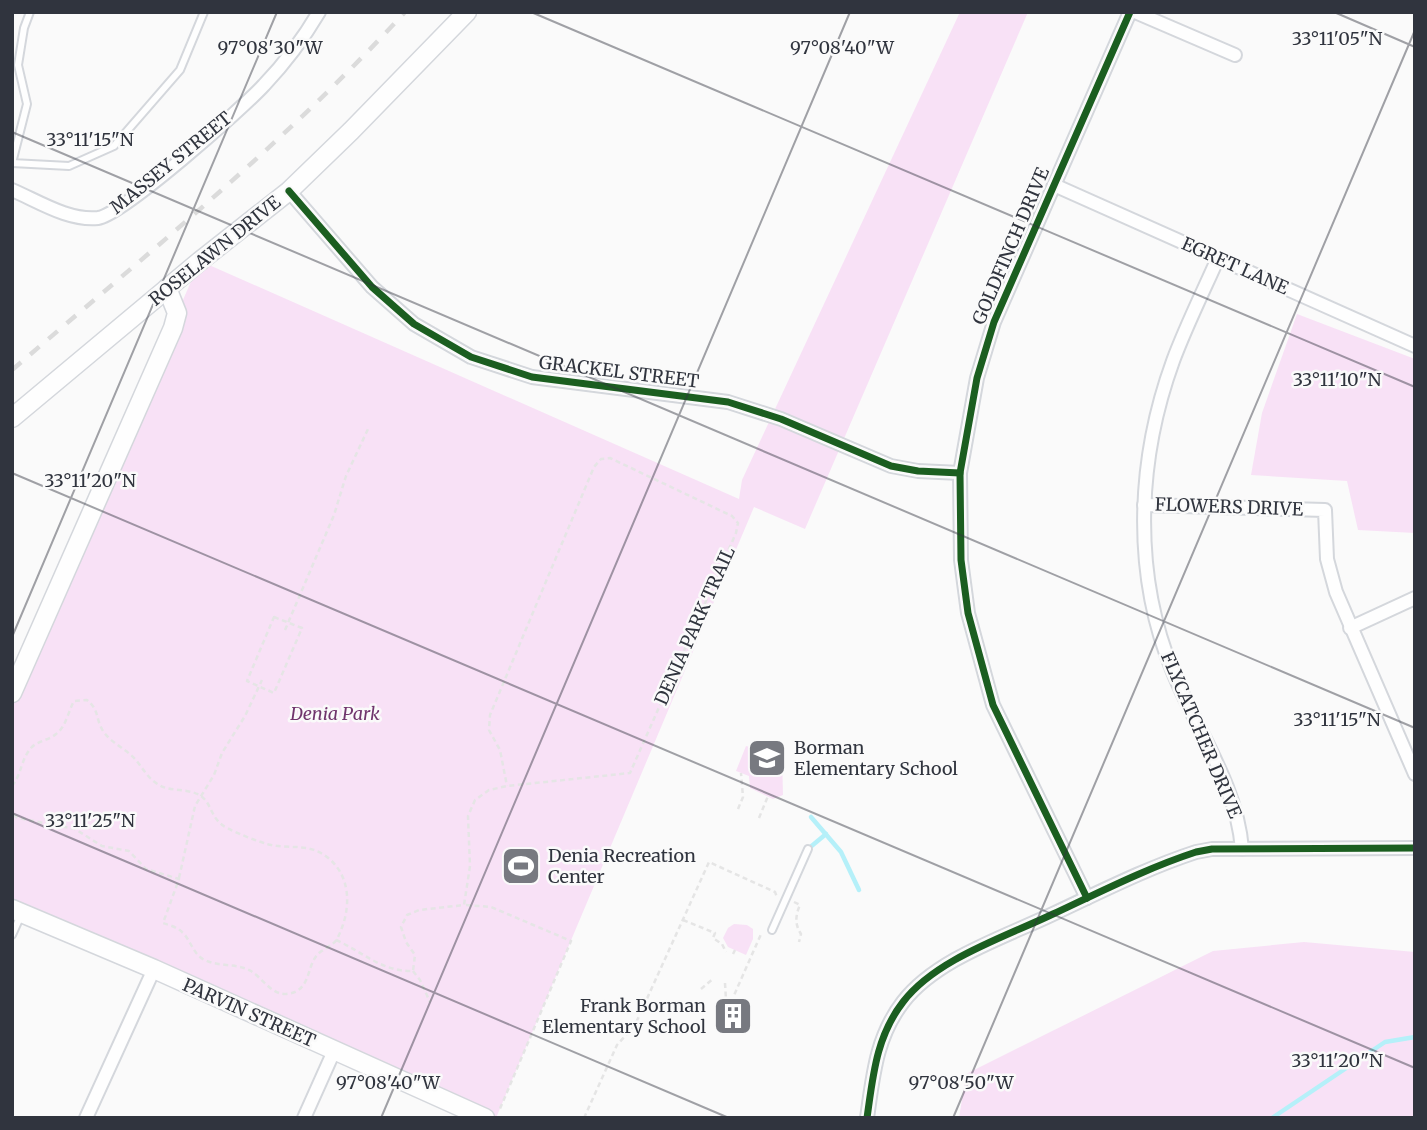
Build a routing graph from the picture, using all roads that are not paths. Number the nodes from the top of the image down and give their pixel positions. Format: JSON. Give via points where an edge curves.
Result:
{"nodes":[{"id":1,"x":30,"y":12,"type":"edge"},
{"id":2,"x":204,"y":12,"type":"edge"},
{"id":3,"x":319,"y":12,"type":"edge"},
{"id":4,"x":467,"y":12,"type":"edge"},
{"id":5,"x":1133,"y":12,"type":"edge"},
{"id":6,"x":1235,"y":55,"type":"dead end"},
{"id":7,"x":1054,"y":185,"type":"junction"},
{"id":8,"x":12,"y":190,"type":"edge"},
{"id":9,"x":289,"y":191,"type":"junction"},
{"id":10,"x":1218,"y":258,"type":"junction"},
{"id":11,"x":167,"y":289,"type":"junction"},
{"id":12,"x":1415,"y":346,"type":"edge"},
{"id":13,"x":12,"y":418,"type":"edge"},
{"id":14,"x":960,"y":473,"type":"junction"},
{"id":15,"x":1144,"y":505,"type":"junction"},
{"id":16,"x":1415,"y":597,"type":"edge"},
{"id":17,"x":1350,"y":628,"type":"junction"},
{"id":18,"x":12,"y":693,"type":"edge"},
{"id":19,"x":1415,"y":774,"type":"edge"},
{"id":20,"x":1415,"y":848,"type":"edge"},
{"id":21,"x":808,"y":849,"type":"dead end"},
{"id":22,"x":1242,"y":849,"type":"junction"},
{"id":23,"x":1087,"y":898,"type":"junction"},
{"id":24,"x":17,"y":911,"type":"edge"},
{"id":25,"x":772,"y":930,"type":"dead end"},
{"id":26,"x":12,"y":935,"type":"edge"},
{"id":27,"x":154,"y":970,"type":"junction"},
{"id":28,"x":334,"y":1051,"type":"junction"},
{"id":29,"x":86,"y":1118,"type":"edge"},
{"id":30,"x":304,"y":1118,"type":"edge"},
{"id":31,"x":485,"y":1118,"type":"edge"},
{"id":32,"x":867,"y":1118,"type":"edge"}],
"edges":[{"from":1,"to":2,"type":"lane","via":[[18,65],[27,104],[12,163],[69,166],[114,146],[180,70]]},
{"from":3,"to":8,"type":"street","name":"MASSEY STREET","via":[[304,38],[263,87],[109,215],[81,218]]},
{"from":4,"to":9,"type":"street","name":"ROSELAWN DRIVE"},
{"from":5,"to":6,"type":"street"},
{"from":5,"to":7,"type":"street","name":"GOLDFINCH DRIVE"},
{"from":7,"to":10,"type":"street","name":"EGRET LANE"},
{"from":7,"to":14,"type":"street","name":"GOLDFINCH DRIVE","via":[[985,347]]},
{"from":9,"to":11,"type":"street","name":"ROSELAWN DRIVE"},
{"from":9,"to":14,"type":"street","name":"GRACKEL STREET","via":[[372,287],[414,324],[471,357],[532,377],[728,402],[781,419],[891,466]]},
{"from":10,"to":12,"type":"street","name":"EGRET LANE"},
{"from":10,"to":15,"type":"street","name":"FLYCATCHER DRIVE","via":[[1165,387],[1149,446]]},
{"from":11,"to":13,"type":"street","name":"ROSELAWN DRIVE"},
{"from":11,"to":18,"type":"street","via":[[177,313],[173,328]]},
{"from":14,"to":23,"type":"street","name":"GOLDFINCH DRIVE","via":[[968,613],[993,705]]},
{"from":15,"to":17,"type":"street","name":"FLOWERS DRIVE","via":[[1325,510],[1329,568]]},
{"from":15,"to":22,"type":"street","name":"FLYCATCHER DRIVE","via":[[1147,572],[1160,637],[1232,798]]},
{"from":16,"to":17,"type":"street"},
{"from":17,"to":19,"type":"street","name":"FLOWERS DRIVE"},
{"from":20,"to":22,"type":"street"},
{"from":21,"to":25,"type":"lane"},
{"from":22,"to":23,"type":"street","via":[[1212,849],[1180,857]]},
{"from":23,"to":32,"type":"street","via":[[952,961],[904,1000],[878,1049]]},
{"from":24,"to":26,"type":"lane"},
{"from":24,"to":27,"type":"street","name":"PARVIN STREET"},
{"from":27,"to":28,"type":"street","name":"PARVIN STREET"},
{"from":27,"to":29,"type":"street"},
{"from":28,"to":30,"type":"street"},
{"from":28,"to":31,"type":"street","name":"PARVIN STREET"}]}
